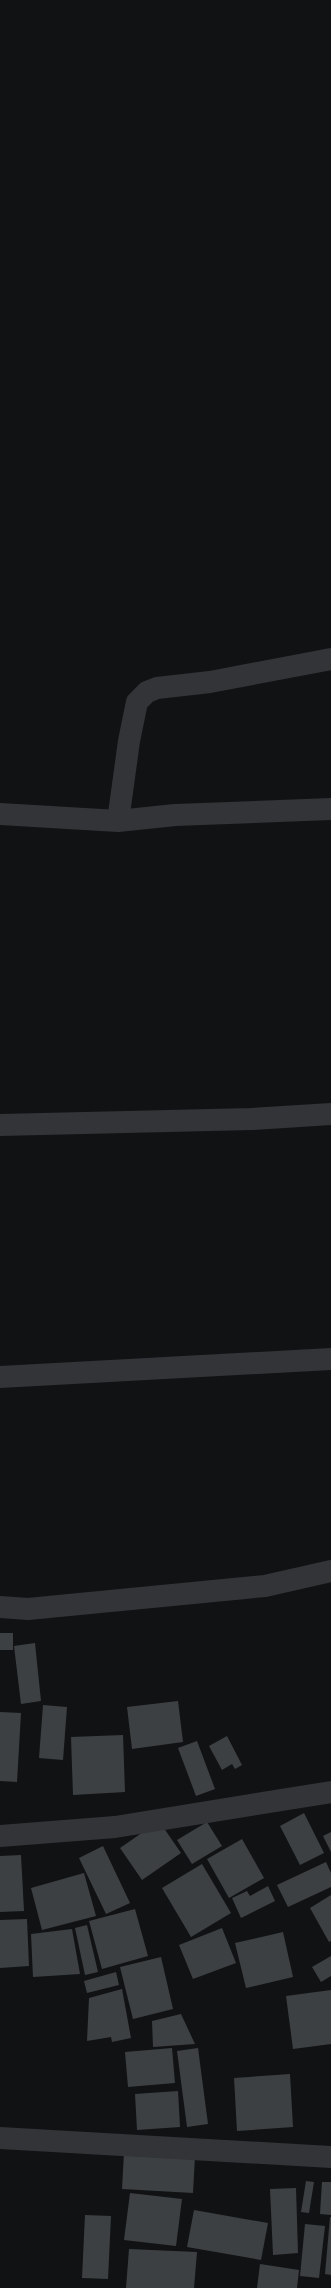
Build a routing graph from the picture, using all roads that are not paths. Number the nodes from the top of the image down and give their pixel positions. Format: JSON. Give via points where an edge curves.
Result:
{"nodes":[{"id":1,"x":331,"y":659,"type":"edge"},
{"id":2,"x":331,"y":809,"type":"edge"},
{"id":3,"x":0,"y":814,"type":"edge"},
{"id":4,"x":118,"y":821,"type":"junction"},
{"id":5,"x":331,"y":1114,"type":"edge"},
{"id":6,"x":0,"y":1125,"type":"edge"},
{"id":7,"x":331,"y":1358,"type":"edge"},
{"id":8,"x":0,"y":1377,"type":"edge"},
{"id":9,"x":331,"y":1571,"type":"edge"},
{"id":10,"x":0,"y":1607,"type":"edge"},
{"id":11,"x":331,"y":1792,"type":"edge"},
{"id":12,"x":0,"y":1836,"type":"edge"},
{"id":13,"x":0,"y":2138,"type":"edge"},
{"id":14,"x":331,"y":2157,"type":"edge"}],
"edges":[{"from":1,"to":4,"type":"street","via":[[210,682],[157,688],[147,692],[137,702]]},
{"from":2,"to":4,"type":"street"},
{"from":3,"to":4,"type":"street"},
{"from":5,"to":6,"type":"street","via":[[252,1119]]},
{"from":7,"to":8,"type":"street"},
{"from":9,"to":10,"type":"street","via":[[265,1586],[205,1593],[28,1609]]},
{"from":11,"to":12,"type":"street","via":[[115,1827]]},
{"from":13,"to":14,"type":"street"}]}
